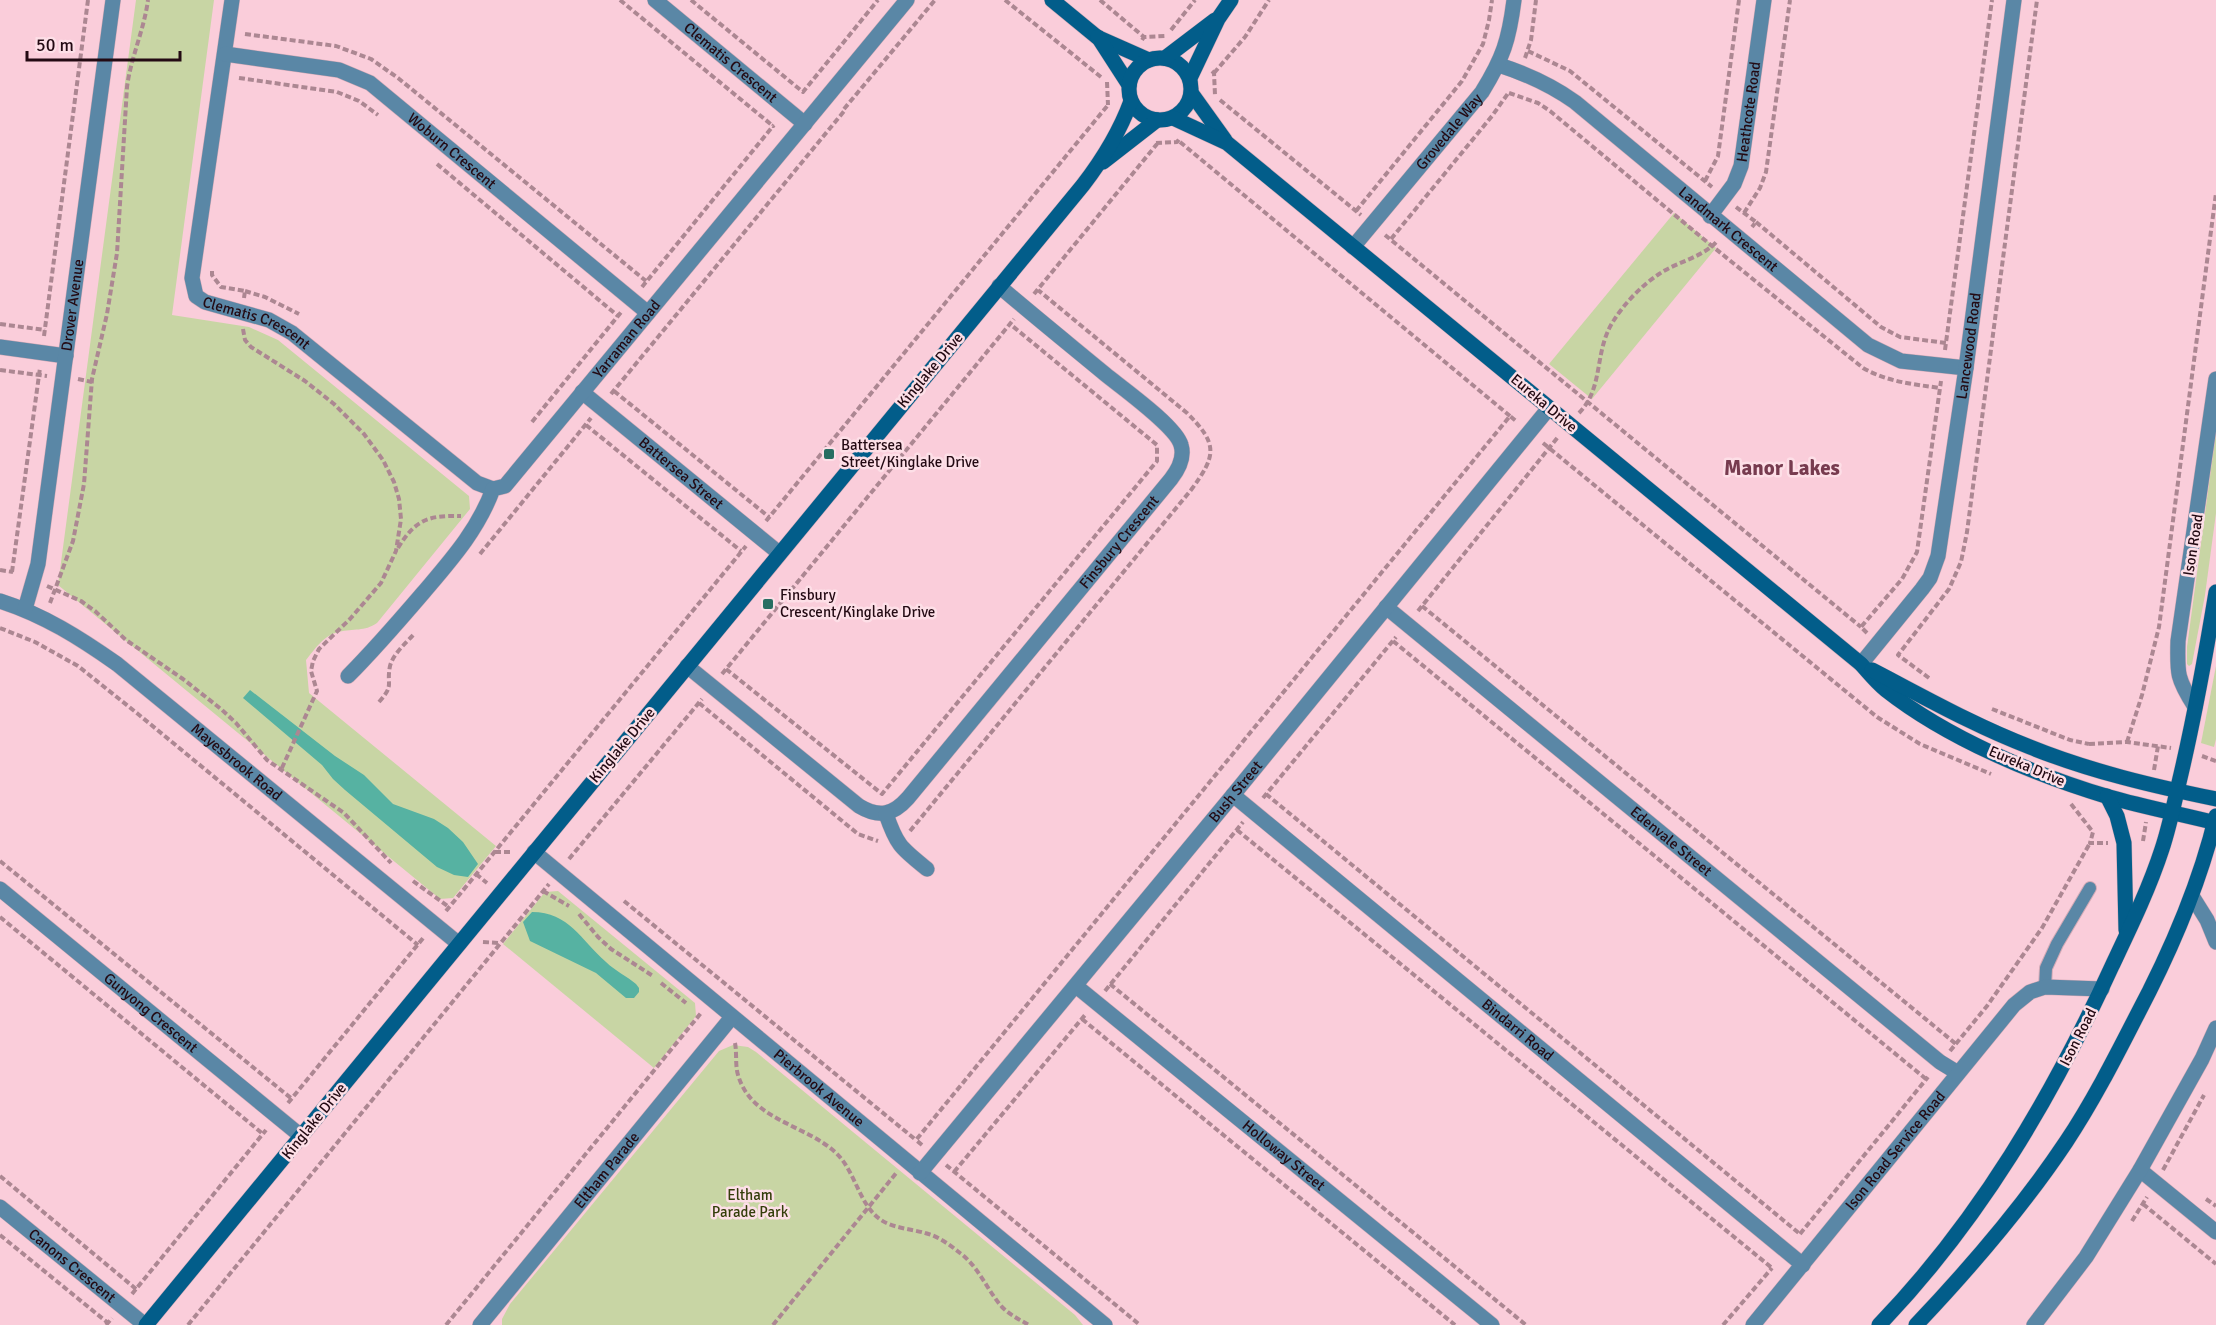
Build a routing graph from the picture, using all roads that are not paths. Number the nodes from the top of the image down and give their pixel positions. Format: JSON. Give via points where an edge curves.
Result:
{"nodes":[{"id":1,"x":113,"y":0,"type":"edge"},
{"id":2,"x":232,"y":0,"type":"edge"},
{"id":3,"x":655,"y":0,"type":"edge"},
{"id":4,"x":907,"y":0,"type":"edge"},
{"id":5,"x":1052,"y":0,"type":"edge"},
{"id":6,"x":1231,"y":0,"type":"edge"},
{"id":7,"x":1514,"y":0,"type":"edge"},
{"id":8,"x":1764,"y":0,"type":"edge"},
{"id":9,"x":2014,"y":0,"type":"edge"},
{"id":10,"x":1218,"y":19,"type":"junction"},
{"id":11,"x":1097,"y":37,"type":"junction"},
{"id":12,"x":225,"y":54,"type":"junction"},
{"id":13,"x":1157,"y":59,"type":"junction"},
{"id":14,"x":1499,"y":65,"type":"junction"},
{"id":15,"x":1190,"y":78,"type":"junction"},
{"id":16,"x":1130,"y":85,"type":"junction"},
{"id":17,"x":1192,"y":94,"type":"junction"},
{"id":18,"x":1131,"y":101,"type":"junction"},
{"id":19,"x":1165,"y":119,"type":"junction"},
{"id":20,"x":804,"y":124,"type":"junction"},
{"id":21,"x":1227,"y":143,"type":"junction"},
{"id":22,"x":1098,"y":165,"type":"junction"},
{"id":23,"x":1710,"y":216,"type":"junction"},
{"id":24,"x":1353,"y":247,"type":"junction"},
{"id":25,"x":999,"y":286,"type":"junction"},
{"id":26,"x":648,"y":313,"type":"junction"},
{"id":27,"x":0,"y":347,"type":"edge"},
{"id":28,"x":66,"y":356,"type":"junction"},
{"id":29,"x":1966,"y":368,"type":"junction"},
{"id":30,"x":2216,"y":379,"type":"edge"},
{"id":31,"x":582,"y":392,"type":"junction"},
{"id":32,"x":1549,"y":408,"type":"junction"},
{"id":33,"x":493,"y":489,"type":"junction"},
{"id":34,"x":779,"y":553,"type":"junction"},
{"id":35,"x":2216,"y":592,"type":"edge"},
{"id":36,"x":0,"y":601,"type":"edge"},
{"id":37,"x":1386,"y":608,"type":"junction"},
{"id":38,"x":26,"y":609,"type":"junction"},
{"id":39,"x":1860,"y":664,"type":"junction"},
{"id":40,"x":687,"y":666,"type":"junction"},
{"id":41,"x":348,"y":676,"type":"dead end"},
{"id":42,"x":2195,"y":707,"type":"junction"},
{"id":43,"x":2177,"y":791,"type":"junction"},
{"id":44,"x":1233,"y":795,"type":"junction"},
{"id":45,"x":2107,"y":796,"type":"junction"},
{"id":46,"x":2216,"y":799,"type":"edge"},
{"id":47,"x":2171,"y":813,"type":"junction"},
{"id":48,"x":886,"y":814,"type":"junction"},
{"id":49,"x":2215,"y":821,"type":"edge"},
{"id":50,"x":534,"y":852,"type":"junction"},
{"id":51,"x":927,"y":869,"type":"dead end"},
{"id":52,"x":2090,"y":888,"type":"dead end"},
{"id":53,"x":0,"y":889,"type":"edge"},
{"id":54,"x":2192,"y":896,"type":"junction"},
{"id":55,"x":2126,"y":936,"type":"junction"},
{"id":56,"x":2216,"y":942,"type":"edge"},
{"id":57,"x":459,"y":944,"type":"junction"},
{"id":58,"x":1076,"y":986,"type":"junction"},
{"id":59,"x":2045,"y":987,"type":"junction"},
{"id":60,"x":2102,"y":989,"type":"junction"},
{"id":61,"x":732,"y":1017,"type":"junction"},
{"id":62,"x":2216,"y":1028,"type":"edge"},
{"id":63,"x":1958,"y":1073,"type":"junction"},
{"id":64,"x":301,"y":1136,"type":"junction"},
{"id":65,"x":2140,"y":1170,"type":"junction"},
{"id":66,"x":920,"y":1173,"type":"junction"},
{"id":67,"x":0,"y":1207,"type":"edge"},
{"id":68,"x":2216,"y":1232,"type":"edge"},
{"id":69,"x":1803,"y":1265,"type":"junction"},
{"id":70,"x":145,"y":1325,"type":"edge"},
{"id":71,"x":480,"y":1325,"type":"edge"},
{"id":72,"x":1105,"y":1325,"type":"edge"},
{"id":73,"x":1492,"y":1325,"type":"edge"},
{"id":74,"x":1753,"y":1325,"type":"edge"},
{"id":75,"x":1879,"y":1325,"type":"edge"},
{"id":76,"x":1916,"y":1325,"type":"edge"},
{"id":77,"x":2034,"y":1325,"type":"edge"}],
"edges":[{"from":1,"to":28,"type":"street","name":"Drover Avenue"},
{"from":2,"to":12,"type":"street","name":"Clematis Crescent"},
{"from":3,"to":20,"type":"street","name":"Clematis Crescent"},
{"from":4,"to":20,"type":"street","name":"Yarraman Road"},
{"from":5,"to":11,"type":"street"},
{"from":6,"to":10,"type":"street"},
{"from":7,"to":14,"type":"street","name":"Grovedale Way"},
{"from":8,"to":23,"type":"street","name":"Heathcote Road","via":[[1739,174]]},
{"from":9,"to":29,"type":"street","name":"Lancewood Road"},
{"from":10,"to":13,"type":"street"},
{"from":10,"to":15,"type":"street"},
{"from":11,"to":13,"type":"street","via":[[1131,53]]},
{"from":11,"to":16,"type":"street"},
{"from":12,"to":26,"type":"street","name":"Woburn Crescent","via":[[339,70],[370,83]]},
{"from":12,"to":33,"type":"street","name":"Clematis Crescent","via":[[192,278],[196,296],[269,320],[292,333],[477,483]]},
{"from":13,"to":15,"type":"street","via":[[1180,64]]},
{"from":13,"to":16,"type":"street","via":[[1136,70]]},
{"from":14,"to":23,"type":"street","name":"Landmark Crescent","via":[[1557,89]]},
{"from":14,"to":24,"type":"street","name":"Grovedale Way","via":[[1471,106]]},
{"from":15,"to":17,"type":"street"},
{"from":16,"to":18,"type":"street"},
{"from":17,"to":19,"type":"street","via":[[1181,112]]},
{"from":17,"to":21,"type":"street","name":"Eureka Drive"},
{"from":18,"to":19,"type":"street","via":[[1142,114]]},
{"from":18,"to":22,"type":"street","name":"Kinglake Drive"},
{"from":19,"to":21,"type":"street","name":"Eureka Drive","via":[[1191,125]]},
{"from":19,"to":22,"type":"street","name":"Kinglake Drive"},
{"from":20,"to":26,"type":"street","name":"Yarraman Road"},
{"from":21,"to":24,"type":"street","name":"Eureka Drive"},
{"from":22,"to":25,"type":"street","name":"Kinglake Drive"},
{"from":23,"to":29,"type":"street","name":"Landmark Crescent","via":[[1868,345],[1901,361]]},
{"from":24,"to":32,"type":"street","name":"Eureka Drive"},
{"from":25,"to":34,"type":"street","name":"Kinglake Drive"},
{"from":25,"to":48,"type":"street","name":"Finsbury Crescent","via":[[1167,426],[1182,447],[1180,462],[1171,479],[908,798]]},
{"from":26,"to":31,"type":"street","name":"Yarraman Road"},
{"from":27,"to":28,"type":"street"},
{"from":28,"to":38,"type":"street","name":"Drover Avenue","via":[[34,581]]},
{"from":29,"to":39,"type":"street","name":"Lancewood Road","via":[[1938,556],[1930,578]]},
{"from":30,"to":42,"type":"street","name":"Ison Road","via":[[2178,641],[2177,672]]},
{"from":31,"to":33,"type":"street","name":"Yarraman Road","via":[[505,486]]},
{"from":31,"to":34,"type":"street","name":"Battersea Street"},
{"from":32,"to":37,"type":"street","name":"Bush Street"},
{"from":32,"to":39,"type":"street","name":"Eureka Drive"},
{"from":33,"to":41,"type":"street","via":[[464,545]]},
{"from":34,"to":40,"type":"street","name":"Kinglake Drive"},
{"from":35,"to":42,"type":"street","name":"Ison Road"},
{"from":36,"to":38,"type":"street","name":"Mayesbrook Road"},
{"from":37,"to":44,"type":"street","name":"Bush Street"},
{"from":37,"to":63,"type":"street","name":"Edenvale Street"},
{"from":38,"to":57,"type":"street","name":"Mayesbrook Road","via":[[117,664]]},
{"from":39,"to":43,"type":"street","name":"Eureka Drive","via":[[2029,747],[2072,763]]},
{"from":39,"to":45,"type":"street","name":"Eureka Drive","via":[[1885,689],[1954,732],[2036,772]]},
{"from":40,"to":48,"type":"street","via":[[859,806],[868,812]]},
{"from":40,"to":50,"type":"street","name":"Kinglake Drive"},
{"from":42,"to":43,"type":"street","name":"Ison Road"},
{"from":43,"to":46,"type":"street","name":"Eureka Drive"},
{"from":43,"to":47,"type":"street","name":"Ison Road"},
{"from":44,"to":58,"type":"street","name":"Bush Street"},
{"from":44,"to":69,"type":"street","name":"Bindarri Road"},
{"from":45,"to":47,"type":"street","name":"Eureka Drive"},
{"from":45,"to":55,"type":"street","via":[[2124,843]]},
{"from":47,"to":49,"type":"street","name":"Eureka Drive"},
{"from":47,"to":55,"type":"street","name":"Ison Road","via":[[2162,849]]},
{"from":48,"to":51,"type":"street","via":[[894,839]]},
{"from":49,"to":54,"type":"street"},
{"from":50,"to":57,"type":"street","name":"Kinglake Drive"},
{"from":50,"to":61,"type":"street","name":"Pierbrook Avenue"},
{"from":52,"to":59,"type":"lane","via":[[2046,968]]},
{"from":53,"to":64,"type":"street","name":"Gunyong Crescent"},
{"from":54,"to":56,"type":"street"},
{"from":54,"to":76,"type":"street","via":[[2159,974],[2067,1141],[1964,1275]]},
{"from":55,"to":60,"type":"street","name":"Ison Road"},
{"from":57,"to":64,"type":"street","name":"Kinglake Drive"},
{"from":58,"to":66,"type":"street","name":"Bush Street"},
{"from":58,"to":73,"type":"street","name":"Holloway Street"},
{"from":59,"to":60,"type":"street"},
{"from":59,"to":63,"type":"street","name":"Ison Road Service Road","via":[[2030,992],[2014,1005]]},
{"from":60,"to":75,"type":"street","name":"Ison Road","via":[[2080,1038],[2036,1116],[1976,1207],[1916,1286]]},
{"from":61,"to":66,"type":"street","name":"Pierbrook Avenue"},
{"from":61,"to":71,"type":"street","name":"Eltham Parade"},
{"from":62,"to":65,"type":"street"},
{"from":63,"to":69,"type":"street","name":"Ison Road Service Road"},
{"from":64,"to":70,"type":"street","name":"Kinglake Drive"},
{"from":65,"to":68,"type":"street"},
{"from":65,"to":77,"type":"street","via":[[2086,1257]]},
{"from":66,"to":72,"type":"street","name":"Pierbrook Avenue"},
{"from":67,"to":70,"type":"street","name":"Canons Crescent"},
{"from":69,"to":74,"type":"street","name":"Ison Road Service Road"}]}
